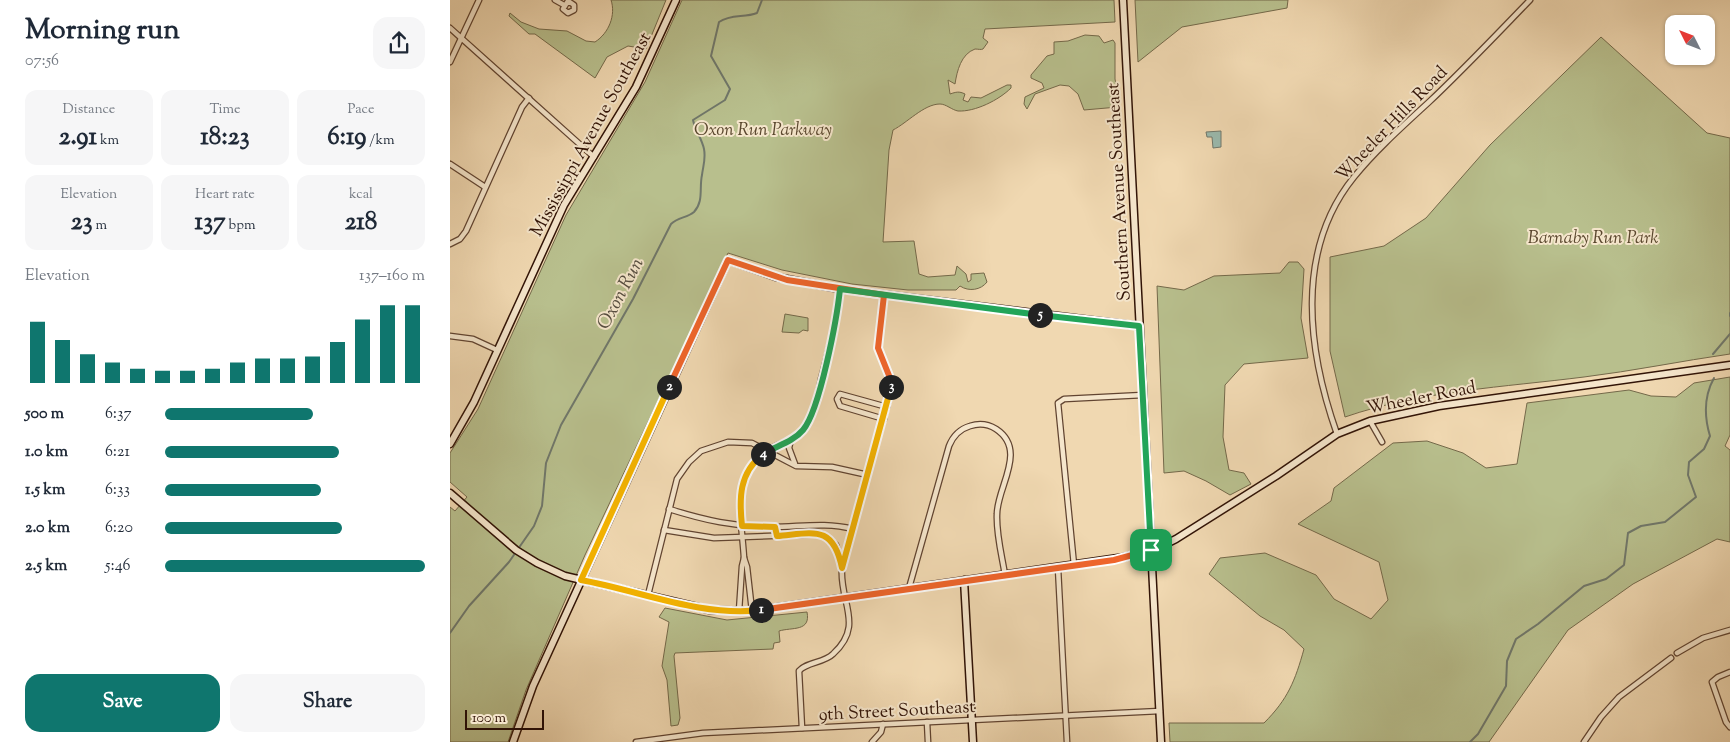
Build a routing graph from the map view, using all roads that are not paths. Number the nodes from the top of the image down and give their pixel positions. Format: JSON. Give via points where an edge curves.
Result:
{"nodes":[{"id":1,"x":479,"y":0,"type":"edge"},
{"id":2,"x":555,"y":0,"type":"edge"},
{"id":3,"x":676,"y":0,"type":"edge"},
{"id":4,"x":1123,"y":0,"type":"edge"},
{"id":5,"x":1530,"y":0,"type":"edge"},
{"id":6,"x":564,"y":4,"type":"dead end"},
{"id":7,"x":450,"y":28,"type":"edge"},
{"id":8,"x":461,"y":38,"type":"junction"},
{"id":9,"x":450,"y":62,"type":"edge"},
{"id":10,"x":529,"y":98,"type":"junction"},
{"id":11,"x":594,"y":157,"type":"junction"},
{"id":12,"x":450,"y":164,"type":"edge"},
{"id":13,"x":485,"y":188,"type":"junction"},
{"id":14,"x":450,"y":244,"type":"edge"},
{"id":15,"x":840,"y":289,"type":"junction"},
{"id":16,"x":884,"y":295,"type":"junction"},
{"id":17,"x":1139,"y":326,"type":"junction"},
{"id":18,"x":450,"y":336,"type":"edge"},
{"id":19,"x":497,"y":350,"type":"junction"},
{"id":20,"x":1730,"y":365,"type":"edge"},
{"id":21,"x":1143,"y":396,"type":"junction"},
{"id":22,"x":887,"y":407,"type":"junction"},
{"id":23,"x":884,"y":418,"type":"junction"},
{"id":24,"x":1370,"y":421,"type":"junction"},
{"id":25,"x":1337,"y":434,"type":"junction"},
{"id":26,"x":791,"y":439,"type":"junction"},
{"id":27,"x":1382,"y":442,"type":"dead end"},
{"id":28,"x":450,"y":444,"type":"edge"},
{"id":29,"x":768,"y":450,"type":"junction"},
{"id":30,"x":796,"y":466,"type":"junction"},
{"id":31,"x":868,"y":475,"type":"junction"},
{"id":32,"x":450,"y":493,"type":"edge"},
{"id":33,"x":669,"y":509,"type":"junction"},
{"id":34,"x":825,"y":524,"type":"junction"},
{"id":35,"x":742,"y":526,"type":"junction"},
{"id":36,"x":775,"y":527,"type":"junction"},
{"id":37,"x":853,"y":529,"type":"junction"},
{"id":38,"x":664,"y":530,"type":"junction"},
{"id":39,"x":777,"y":536,"type":"junction"},
{"id":40,"x":826,"y":537,"type":"junction"},
{"id":41,"x":743,"y":538,"type":"junction"},
{"id":42,"x":1151,"y":550,"type":"junction"},
{"id":43,"x":744,"y":558,"type":"junction"},
{"id":44,"x":1074,"y":565,"type":"junction"},
{"id":45,"x":842,"y":568,"type":"junction"},
{"id":46,"x":1058,"y":568,"type":"junction"},
{"id":47,"x":1005,"y":575,"type":"junction"},
{"id":48,"x":581,"y":580,"type":"junction"},
{"id":49,"x":964,"y":580,"type":"junction"},
{"id":50,"x":909,"y":588,"type":"junction"},
{"id":51,"x":648,"y":595,"type":"junction"},
{"id":52,"x":846,"y":598,"type":"junction"},
{"id":53,"x":752,"y":611,"type":"junction"},
{"id":54,"x":739,"y":612,"type":"junction"},
{"id":55,"x":1730,"y":630,"type":"edge"},
{"id":56,"x":1677,"y":653,"type":"dead end"},
{"id":57,"x":1671,"y":658,"type":"dead end"},
{"id":58,"x":1730,"y":672,"type":"edge"},
{"id":59,"x":1160,"y":711,"type":"junction"},
{"id":60,"x":1066,"y":715,"type":"junction"},
{"id":61,"x":972,"y":720,"type":"junction"},
{"id":62,"x":927,"y":722,"type":"junction"},
{"id":63,"x":883,"y":724,"type":"junction"},
{"id":64,"x":1730,"y":727,"type":"edge"},
{"id":65,"x":802,"y":728,"type":"junction"},
{"id":66,"x":1587,"y":741,"type":"edge"},
{"id":67,"x":513,"y":742,"type":"edge"},
{"id":68,"x":636,"y":742,"type":"edge"},
{"id":69,"x":872,"y":742,"type":"edge"},
{"id":70,"x":928,"y":742,"type":"edge"},
{"id":71,"x":973,"y":742,"type":"edge"},
{"id":72,"x":1067,"y":742,"type":"edge"},
{"id":73,"x":1161,"y":742,"type":"edge"}],
"edges":[{"from":1,"to":8,"type":"street"},
{"from":2,"to":6,"type":"street"},
{"from":3,"to":11,"type":"main road","name":"Mississippi Avenue Southeast","via":[[636,88]]},
{"from":4,"to":17,"type":"main road","name":"Southern Avenue Southeast"},
{"from":5,"to":25,"type":"street","name":"Wheeler Hills Road","via":[[1359,171],[1328,222],[1314,269],[1311,310],[1326,403]]},
{"from":7,"to":8,"type":"street"},
{"from":8,"to":9,"type":"street"},
{"from":8,"to":10,"type":"street"},
{"from":10,"to":11,"type":"street"},
{"from":10,"to":13,"type":"street"},
{"from":11,"to":19,"type":"main road","name":"Mississippi Avenue Southeast","via":[[564,205]]},
{"from":12,"to":13,"type":"street"},
{"from":13,"to":14,"type":"street","via":[[466,231]]},
{"from":15,"to":16,"type":"main road"},
{"from":15,"to":26,"type":"street","via":[[836,321],[813,412],[803,429]]},
{"from":15,"to":48,"type":"main road","via":[[776,277],[728,260]]},
{"from":16,"to":17,"type":"main road"},
{"from":16,"to":22,"type":"street","via":[[878,348],[892,383]]},
{"from":17,"to":21,"type":"main road","name":"Southern Avenue Southeast"},
{"from":18,"to":19,"type":"street","via":[[473,339]]},
{"from":19,"to":28,"type":"main road","name":"Mississippi Avenue Southeast"},
{"from":20,"to":24,"type":"main road","name":"Wheeler Road","via":[[1439,406]]},
{"from":21,"to":42,"type":"main road","name":"Southern Avenue Southeast"},
{"from":21,"to":44,"type":"street","via":[[1061,400],[1056,407]]},
{"from":22,"to":23,"type":"street"},
{"from":22,"to":23,"type":"street","via":[[840,394],[837,399],[840,406]]},
{"from":23,"to":31,"type":"street"},
{"from":24,"to":25,"type":"main road","name":"Wheeler Road"},
{"from":24,"to":27,"type":"street"},
{"from":25,"to":42,"type":"main road","name":"Wheeler Road","via":[[1197,527]]},
{"from":26,"to":29,"type":"street"},
{"from":26,"to":30,"type":"street","via":[[791,457]]},
{"from":29,"to":30,"type":"street"},
{"from":29,"to":33,"type":"street","via":[[741,442],[714,445],[701,452],[680,473]]},
{"from":29,"to":35,"type":"street","via":[[751,465],[743,482],[740,499]]},
{"from":30,"to":31,"type":"street","via":[[832,467]]},
{"from":31,"to":37,"type":"street"},
{"from":32,"to":48,"type":"main road","name":"Wheeler Road","via":[[522,554],[554,572]]},
{"from":33,"to":35,"type":"street","via":[[713,522]]},
{"from":33,"to":38,"type":"street"},
{"from":34,"to":36,"type":"street"},
{"from":34,"to":37,"type":"street"},
{"from":34,"to":40,"type":"street"},
{"from":35,"to":36,"type":"street"},
{"from":35,"to":41,"type":"street"},
{"from":36,"to":39,"type":"street"},
{"from":37,"to":45,"type":"street"},
{"from":38,"to":41,"type":"street","via":[[693,536]]},
{"from":38,"to":51,"type":"street"},
{"from":39,"to":40,"type":"street","via":[[812,533]]},
{"from":39,"to":41,"type":"street"},
{"from":40,"to":45,"type":"street","via":[[836,545]]},
{"from":41,"to":43,"type":"street"},
{"from":42,"to":44,"type":"main road","name":"Wheeler Road"},
{"from":42,"to":59,"type":"main road","name":"Southern Avenue Southeast"},
{"from":43,"to":53,"type":"street"},
{"from":43,"to":54,"type":"street"},
{"from":44,"to":46,"type":"main road","name":"Wheeler Road"},
{"from":45,"to":52,"type":"street","via":[[842,587]]},
{"from":46,"to":47,"type":"main road","name":"Wheeler Road"},
{"from":46,"to":60,"type":"street"},
{"from":47,"to":49,"type":"main road","name":"Wheeler Road"},
{"from":47,"to":50,"type":"street","via":[[997,512],[1011,454],[1006,440],[998,431],[987,425],[974,425],[958,432],[949,446]]},
{"from":48,"to":51,"type":"main road","name":"Wheeler Road"},
{"from":48,"to":67,"type":"main road","via":[[530,694]]},
{"from":49,"to":50,"type":"main road","name":"Wheeler Road"},
{"from":49,"to":61,"type":"main road"},
{"from":50,"to":52,"type":"main road","name":"Wheeler Road"},
{"from":51,"to":54,"type":"main road","name":"Wheeler Road","via":[[710,610]]},
{"from":52,"to":53,"type":"main road","name":"Wheeler Road"},
{"from":52,"to":65,"type":"street","via":[[850,620],[843,644],[826,660],[799,671]]},
{"from":53,"to":54,"type":"main road","name":"Wheeler Road"},
{"from":55,"to":56,"type":"street","via":[[1703,638]]},
{"from":57,"to":66,"type":"street","via":[[1619,697]]},
{"from":58,"to":64,"type":"street","via":[[1712,682]]},
{"from":59,"to":60,"type":"street","name":"9th Street Southeast"},
{"from":59,"to":73,"type":"main road","name":"Southern Avenue Southeast"},
{"from":60,"to":61,"type":"street","name":"9th Street Southeast"},
{"from":60,"to":72,"type":"street"},
{"from":61,"to":62,"type":"street","name":"9th Street Southeast"},
{"from":61,"to":71,"type":"main road"},
{"from":62,"to":63,"type":"street","name":"9th Street Southeast"},
{"from":62,"to":70,"type":"street"},
{"from":63,"to":65,"type":"street","name":"9th Street Southeast"},
{"from":63,"to":69,"type":"street"},
{"from":65,"to":68,"type":"street","name":"9th Street Southeast","via":[[683,735]]}]}
